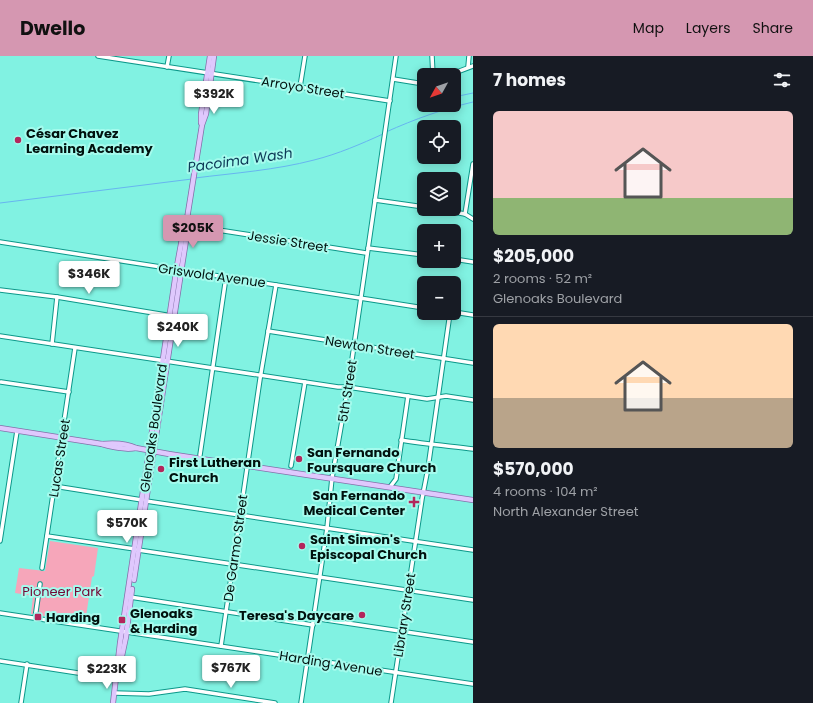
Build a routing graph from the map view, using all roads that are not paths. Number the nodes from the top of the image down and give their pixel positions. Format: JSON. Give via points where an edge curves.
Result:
{"nodes":[{"id":1,"x":98,"y":56,"type":"edge"},
{"id":2,"x":169,"y":56,"type":"edge"},
{"id":3,"x":210,"y":56,"type":"edge"},
{"id":4,"x":214,"y":56,"type":"edge"},
{"id":5,"x":305,"y":56,"type":"edge"},
{"id":6,"x":396,"y":56,"type":"edge"},
{"id":7,"x":432,"y":56,"type":"edge"},
{"id":8,"x":469,"y":56,"type":"edge"},
{"id":9,"x":473,"y":66,"type":"edge"},
{"id":10,"x":167,"y":67,"type":"junction"},
{"id":11,"x":468,"y":67,"type":"junction"},
{"id":12,"x":433,"y":68,"type":"edge"},
{"id":13,"x":461,"y":70,"type":"edge"},
{"id":14,"x":209,"y":74,"type":"junction"},
{"id":15,"x":393,"y":79,"type":"junction"},
{"id":16,"x":417,"y":83,"type":"edge"},
{"id":17,"x":300,"y":87,"type":"junction"},
{"id":18,"x":390,"y":101,"type":"junction"},
{"id":19,"x":473,"y":164,"type":"edge"},
{"id":20,"x":375,"y":200,"type":"junction"},
{"id":21,"x":417,"y":206,"type":"edge"},
{"id":22,"x":461,"y":213,"type":"edge"},
{"id":23,"x":465,"y":214,"type":"junction"},
{"id":24,"x":473,"y":219,"type":"edge"},
{"id":25,"x":186,"y":225,"type":"junction"},
{"id":26,"x":0,"y":242,"type":"edge"},
{"id":27,"x":368,"y":248,"type":"junction"},
{"id":28,"x":366,"y":253,"type":"junction"},
{"id":29,"x":417,"y":254,"type":"edge"},
{"id":30,"x":461,"y":261,"type":"edge"},
{"id":31,"x":473,"y":262,"type":"edge"},
{"id":32,"x":179,"y":271,"type":"junction"},
{"id":33,"x":226,"y":277,"type":"junction"},
{"id":34,"x":276,"y":285,"type":"junction"},
{"id":35,"x":0,"y":290,"type":"edge"},
{"id":36,"x":57,"y":297,"type":"junction"},
{"id":37,"x":360,"y":298,"type":"junction"},
{"id":38,"x":417,"y":307,"type":"edge"},
{"id":39,"x":461,"y":313,"type":"edge"},
{"id":40,"x":473,"y":315,"type":"edge"},
{"id":41,"x":172,"y":316,"type":"junction"},
{"id":42,"x":449,"y":320,"type":"edge"},
{"id":43,"x":268,"y":331,"type":"junction"},
{"id":44,"x":0,"y":336,"type":"edge"},
{"id":45,"x":52,"y":344,"type":"junction"},
{"id":46,"x":354,"y":344,"type":"junction"},
{"id":47,"x":75,"y":348,"type":"junction"},
{"id":48,"x":443,"y":358,"type":"junction"},
{"id":49,"x":165,"y":361,"type":"junction"},
{"id":50,"x":473,"y":362,"type":"edge"},
{"id":51,"x":213,"y":368,"type":"junction"},
{"id":52,"x":261,"y":376,"type":"junction"},
{"id":53,"x":1,"y":382,"type":"dead end"},
{"id":54,"x":304,"y":382,"type":"junction"},
{"id":55,"x":348,"y":387,"type":"junction"},
{"id":56,"x":69,"y":392,"type":"junction"},
{"id":57,"x":408,"y":396,"type":"junction"},
{"id":58,"x":438,"y":398,"type":"junction"},
{"id":59,"x":473,"y":400,"type":"edge"},
{"id":60,"x":0,"y":428,"type":"edge"},
{"id":61,"x":17,"y":431,"type":"junction"},
{"id":62,"x":62,"y":438,"type":"junction"},
{"id":63,"x":401,"y":440,"type":"junction"},
{"id":64,"x":431,"y":444,"type":"junction"},
{"id":65,"x":473,"y":449,"type":"edge"},
{"id":66,"x":152,"y":451,"type":"junction"},
{"id":67,"x":200,"y":455,"type":"dead end"},
{"id":68,"x":247,"y":466,"type":"junction"},
{"id":69,"x":291,"y":466,"type":"dead end"},
{"id":70,"x":332,"y":478,"type":"junction"},
{"id":71,"x":54,"y":486,"type":"junction"},
{"id":72,"x":390,"y":488,"type":"junction"},
{"id":73,"x":424,"y":492,"type":"junction"},
{"id":74,"x":473,"y":500,"type":"edge"},
{"id":75,"x":144,"y":501,"type":"junction"},
{"id":76,"x":240,"y":515,"type":"junction"},
{"id":77,"x":327,"y":528,"type":"junction"},
{"id":78,"x":47,"y":536,"type":"junction"},
{"id":79,"x":0,"y":541,"type":"edge"},
{"id":80,"x":416,"y":542,"type":"junction"},
{"id":81,"x":136,"y":550,"type":"junction"},
{"id":82,"x":473,"y":550,"type":"edge"},
{"id":83,"x":233,"y":563,"type":"junction"},
{"id":84,"x":42,"y":568,"type":"dead end"},
{"id":85,"x":320,"y":576,"type":"junction"},
{"id":86,"x":40,"y":584,"type":"dead end"},
{"id":87,"x":408,"y":590,"type":"junction"},
{"id":88,"x":129,"y":596,"type":"junction"},
{"id":89,"x":473,"y":600,"type":"edge"},
{"id":90,"x":226,"y":611,"type":"junction"},
{"id":91,"x":0,"y":613,"type":"edge"},
{"id":92,"x":35,"y":618,"type":"junction"},
{"id":93,"x":314,"y":618,"type":"junction"},
{"id":94,"x":312,"y":625,"type":"junction"},
{"id":95,"x":403,"y":631,"type":"junction"},
{"id":96,"x":124,"y":632,"type":"junction"},
{"id":97,"x":473,"y":642,"type":"edge"},
{"id":98,"x":220,"y":646,"type":"junction"},
{"id":99,"x":0,"y":660,"type":"edge"},
{"id":100,"x":307,"y":660,"type":"junction"},
{"id":101,"x":27,"y":664,"type":"junction"},
{"id":102,"x":396,"y":673,"type":"junction"},
{"id":103,"x":117,"y":679,"type":"junction"},
{"id":104,"x":473,"y":684,"type":"edge"},
{"id":105,"x":115,"y":693,"type":"junction"},
{"id":106,"x":21,"y":703,"type":"edge"},
{"id":107,"x":113,"y":703,"type":"edge"},
{"id":108,"x":276,"y":703,"type":"edge"},
{"id":109,"x":301,"y":703,"type":"edge"},
{"id":110,"x":391,"y":703,"type":"edge"}],
"edges":[{"from":1,"to":10,"type":"street","name":"Arroyo Street"},
{"from":2,"to":10,"type":"street"},
{"from":3,"to":14,"type":"main road","name":"Glenoaks Boulevard"},
{"from":4,"to":14,"type":"main road","name":"Glenoaks Boulevard"},
{"from":5,"to":17,"type":"street"},
{"from":6,"to":15,"type":"street","name":"5th Street"},
{"from":7,"to":12,"type":"street"},
{"from":8,"to":11,"type":"street"},
{"from":9,"to":11,"type":"street"},
{"from":10,"to":14,"type":"street","name":"Arroyo Street"},
{"from":11,"to":13,"type":"street"},
{"from":14,"to":17,"type":"street","name":"Arroyo Street"},
{"from":14,"to":25,"type":"main road","name":"Glenoaks Boulevard"},
{"from":15,"to":16,"type":"street"},
{"from":15,"to":18,"type":"street","name":"5th Street"},
{"from":17,"to":18,"type":"street","name":"Arroyo Street"},
{"from":18,"to":20,"type":"street","name":"5th Street"},
{"from":19,"to":23,"type":"street"},
{"from":20,"to":21,"type":"street"},
{"from":20,"to":27,"type":"street","name":"5th Street"},
{"from":22,"to":23,"type":"street"},
{"from":23,"to":24,"type":"street"},
{"from":25,"to":28,"type":"street","name":"Jessie Street"},
{"from":25,"to":32,"type":"main road","name":"Glenoaks Boulevard"},
{"from":26,"to":32,"type":"street","name":"Griswold Avenue"},
{"from":27,"to":28,"type":"street","name":"5th Street"},
{"from":27,"to":29,"type":"street"},
{"from":28,"to":37,"type":"street","name":"5th Street"},
{"from":30,"to":31,"type":"street"},
{"from":32,"to":33,"type":"street","name":"Griswold Avenue"},
{"from":32,"to":41,"type":"main road","name":"Glenoaks Boulevard"},
{"from":33,"to":34,"type":"street","name":"Griswold Avenue"},
{"from":33,"to":51,"type":"street"},
{"from":34,"to":37,"type":"street","name":"Griswold Avenue"},
{"from":34,"to":43,"type":"street","name":"De Garmo Street"},
{"from":35,"to":36,"type":"street"},
{"from":36,"to":41,"type":"street"},
{"from":36,"to":45,"type":"street"},
{"from":37,"to":38,"type":"street","name":"Griswold Avenue"},
{"from":37,"to":46,"type":"street","name":"5th Street"},
{"from":39,"to":40,"type":"street"},
{"from":41,"to":49,"type":"main road","name":"Glenoaks Boulevard"},
{"from":42,"to":48,"type":"street","name":"Library Street"},
{"from":43,"to":46,"type":"street","name":"Newton Street"},
{"from":43,"to":52,"type":"street","name":"De Garmo Street"},
{"from":44,"to":45,"type":"street"},
{"from":45,"to":47,"type":"street"},
{"from":46,"to":48,"type":"street","name":"Newton Street"},
{"from":46,"to":55,"type":"street","name":"5th Street"},
{"from":47,"to":49,"type":"street"},
{"from":47,"to":56,"type":"street","name":"Lucas Street"},
{"from":48,"to":50,"type":"street","name":"Newton Street"},
{"from":48,"to":58,"type":"street","name":"Library Street"},
{"from":49,"to":51,"type":"street"},
{"from":49,"to":66,"type":"main road","name":"Glenoaks Boulevard"},
{"from":51,"to":52,"type":"street"},
{"from":51,"to":67,"type":"street"},
{"from":52,"to":54,"type":"street"},
{"from":52,"to":68,"type":"street","name":"De Garmo Street"},
{"from":53,"to":56,"type":"street"},
{"from":54,"to":55,"type":"street"},
{"from":54,"to":69,"type":"street"},
{"from":55,"to":57,"type":"street"},
{"from":55,"to":70,"type":"street","name":"5th Street"},
{"from":56,"to":62,"type":"street","name":"Lucas Street"},
{"from":57,"to":58,"type":"street"},
{"from":57,"to":63,"type":"street"},
{"from":58,"to":59,"type":"street","via":[[447,396]]},
{"from":58,"to":64,"type":"street","name":"Library Street"},
{"from":60,"to":61,"type":"main road"},
{"from":61,"to":62,"type":"main road"},
{"from":61,"to":79,"type":"street"},
{"from":62,"to":66,"type":"main road"},
{"from":62,"to":71,"type":"street","name":"Lucas Street"},
{"from":63,"to":64,"type":"street"},
{"from":63,"to":72,"type":"street","via":[[396,478]]},
{"from":64,"to":65,"type":"street"},
{"from":64,"to":73,"type":"street","name":"Library Street"},
{"from":66,"to":68,"type":"main road"},
{"from":66,"to":75,"type":"main road","name":"Glenoaks Boulevard"},
{"from":68,"to":70,"type":"main road"},
{"from":68,"to":76,"type":"street","name":"De Garmo Street"},
{"from":70,"to":72,"type":"main road"},
{"from":70,"to":77,"type":"street","name":"5th Street"},
{"from":71,"to":75,"type":"street"},
{"from":71,"to":78,"type":"street","name":"Lucas Street"},
{"from":72,"to":73,"type":"main road"},
{"from":73,"to":74,"type":"main road"},
{"from":73,"to":80,"type":"street","name":"Library Street"},
{"from":75,"to":76,"type":"street"},
{"from":75,"to":81,"type":"main road","name":"Glenoaks Boulevard"},
{"from":76,"to":77,"type":"street"},
{"from":76,"to":83,"type":"street","name":"De Garmo Street"},
{"from":77,"to":80,"type":"street"},
{"from":77,"to":85,"type":"street","name":"5th Street"},
{"from":78,"to":81,"type":"street"},
{"from":78,"to":84,"type":"street","name":"Lucas Street"},
{"from":80,"to":82,"type":"street"},
{"from":80,"to":87,"type":"street","name":"Library Street"},
{"from":81,"to":83,"type":"street"},
{"from":81,"to":88,"type":"main road","name":"Glenoaks Boulevard"},
{"from":83,"to":85,"type":"street"},
{"from":83,"to":90,"type":"street","name":"De Garmo Street"},
{"from":85,"to":87,"type":"street"},
{"from":85,"to":93,"type":"street","name":"5th Street"},
{"from":86,"to":92,"type":"street"},
{"from":87,"to":89,"type":"street"},
{"from":87,"to":95,"type":"street","name":"Library Street"},
{"from":88,"to":90,"type":"street"},
{"from":88,"to":96,"type":"main road","name":"Glenoaks Boulevard"},
{"from":90,"to":94,"type":"street"},
{"from":90,"to":98,"type":"street","name":"De Garmo Street"},
{"from":91,"to":92,"type":"street","name":"Harding Avenue"},
{"from":92,"to":96,"type":"street","name":"Harding Avenue"},
{"from":93,"to":94,"type":"street","name":"5th Street"},
{"from":93,"to":95,"type":"street"},
{"from":94,"to":100,"type":"street","name":"5th Street"},
{"from":95,"to":97,"type":"street"},
{"from":95,"to":102,"type":"street","name":"Library Street"},
{"from":96,"to":98,"type":"street","name":"Harding Avenue"},
{"from":96,"to":103,"type":"main road","name":"Glenoaks Boulevard","via":[[117,664]]},
{"from":98,"to":100,"type":"street","name":"Harding Avenue"},
{"from":99,"to":101,"type":"street"},
{"from":100,"to":102,"type":"street","name":"Harding Avenue"},
{"from":100,"to":109,"type":"street","name":"5th Street"},
{"from":101,"to":103,"type":"street"},
{"from":101,"to":106,"type":"street"},
{"from":102,"to":104,"type":"street","name":"Harding Avenue"},
{"from":102,"to":110,"type":"street","name":"Library Street"},
{"from":103,"to":105,"type":"main road","name":"Glenoaks Boulevard"},
{"from":105,"to":107,"type":"main road","name":"Glenoaks Boulevard"},
{"from":105,"to":108,"type":"street","via":[[149,694],[185,689]]}]}
